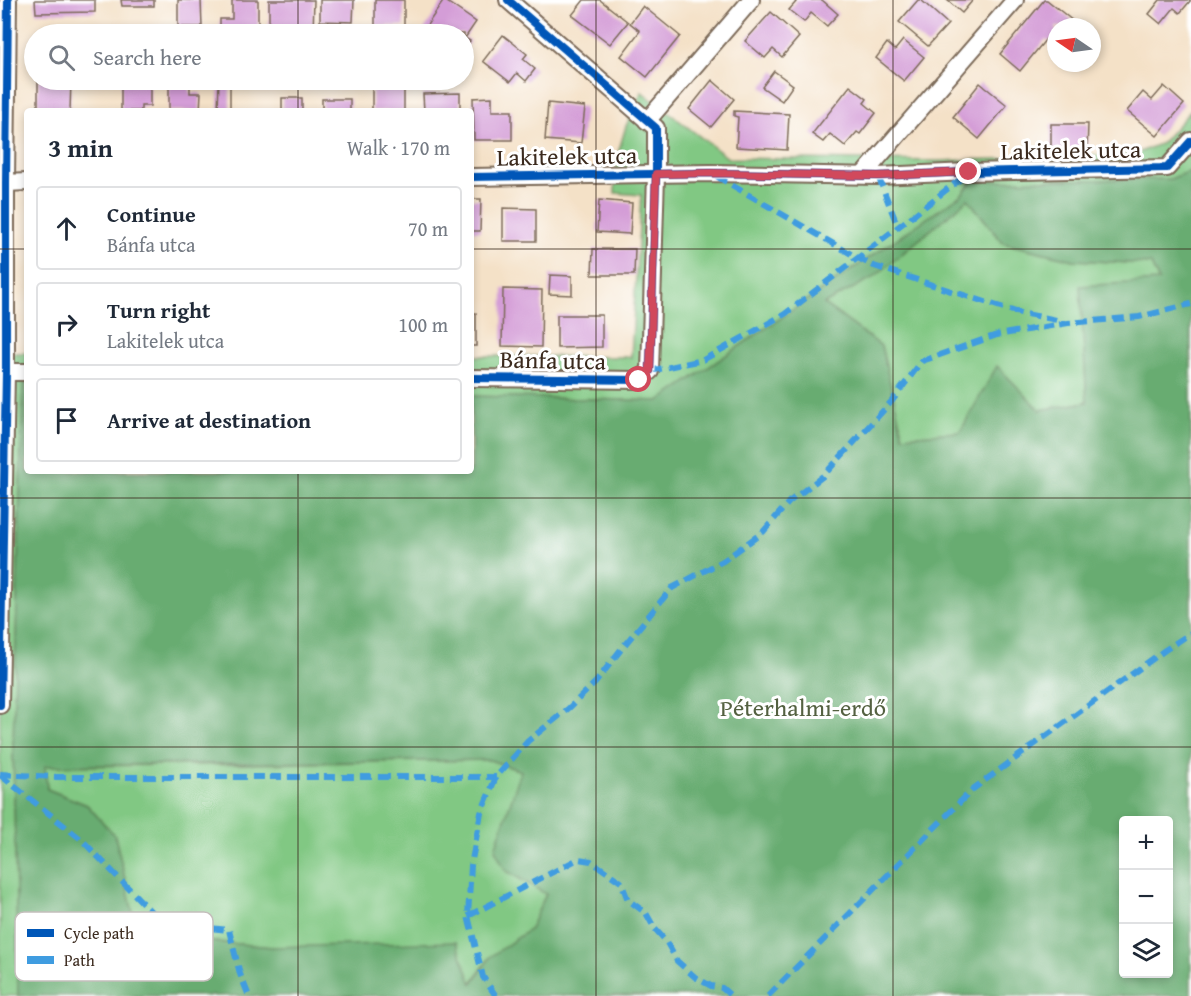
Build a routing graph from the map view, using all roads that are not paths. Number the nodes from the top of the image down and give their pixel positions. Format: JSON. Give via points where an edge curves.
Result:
{"nodes":[{"id":1,"x":8,"y":0,"type":"edge"},
{"id":2,"x":508,"y":0,"type":"edge"},
{"id":3,"x":751,"y":0,"type":"edge"},
{"id":4,"x":1015,"y":0,"type":"edge"},
{"id":5,"x":647,"y":121,"type":"junction"},
{"id":6,"x":1191,"y":141,"type":"edge"},
{"id":7,"x":656,"y":174,"type":"junction"},
{"id":8,"x":863,"y":175,"type":"junction"},
{"id":9,"x":474,"y":177,"type":"edge"},
{"id":10,"x":24,"y":182,"type":"edge"},
{"id":11,"x":6,"y":183,"type":"junction"},
{"id":12,"x":6,"y":372,"type":"junction"},
{"id":13,"x":24,"y":372,"type":"edge"},
{"id":14,"x":474,"y":378,"type":"edge"},
{"id":15,"x":0,"y":705,"type":"edge"}],
"edges":[{"from":1,"to":11,"type":"street"},
{"from":2,"to":5,"type":"street"},
{"from":3,"to":5,"type":"street"},
{"from":4,"to":8,"type":"street"},
{"from":5,"to":7,"type":"street","name":"Bánfa utca","via":[[656,128]]},
{"from":6,"to":8,"type":"street","name":"Lakitelek utca","via":[[1167,168]]},
{"from":7,"to":8,"type":"street","name":"Lakitelek utca"},
{"from":7,"to":9,"type":"street","name":"Lakitelek utca"},
{"from":7,"to":14,"type":"street","name":"Bánfa utca","via":[[650,371],[639,380]]},
{"from":10,"to":11,"type":"street"},
{"from":11,"to":12,"type":"street"},
{"from":12,"to":13,"type":"street"},
{"from":12,"to":15,"type":"street"}]}
